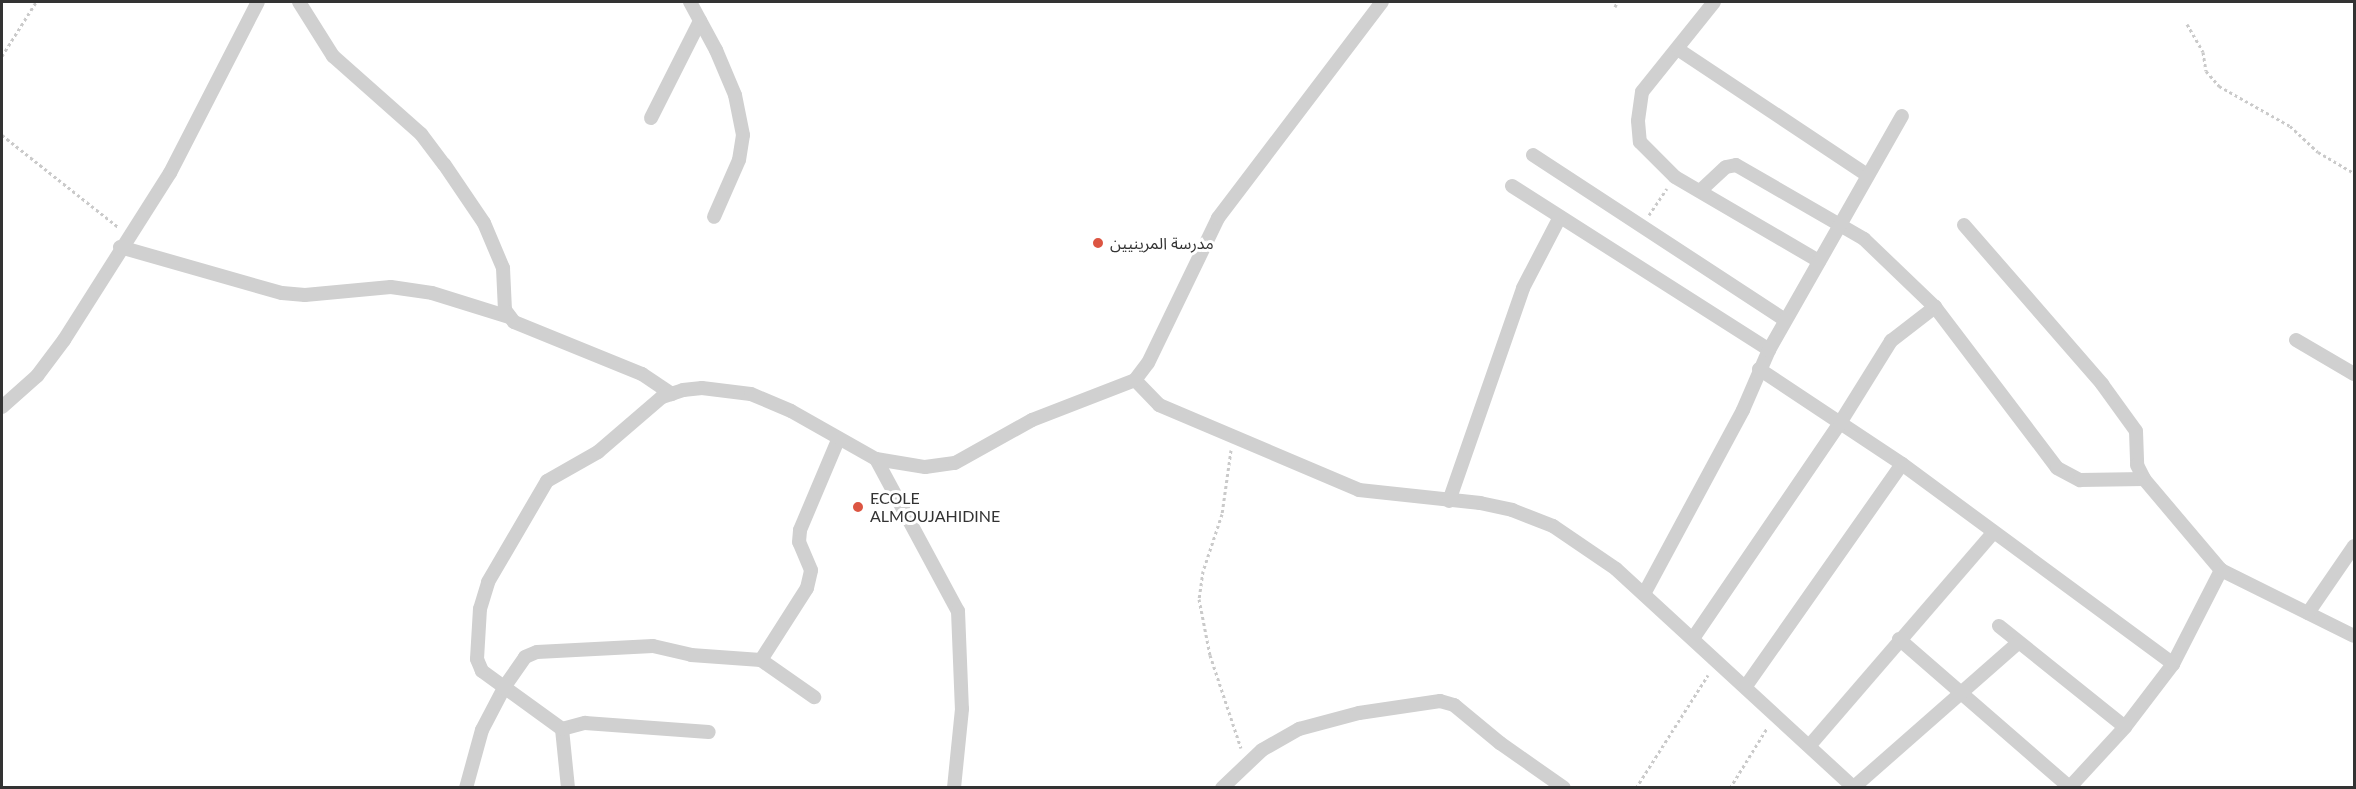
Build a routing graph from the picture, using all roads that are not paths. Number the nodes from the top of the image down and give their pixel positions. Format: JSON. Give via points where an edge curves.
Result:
{"nodes":[{"id":1,"x":258,"y":2,"type":"edge"},
{"id":2,"x":299,"y":2,"type":"edge"},
{"id":3,"x":690,"y":2,"type":"edge"},
{"id":4,"x":1382,"y":2,"type":"edge"},
{"id":5,"x":1714,"y":2,"type":"edge"},
{"id":6,"x":699,"y":21,"type":"junction"},
{"id":7,"x":1678,"y":50,"type":"junction"},
{"id":8,"x":1902,"y":116,"type":"dead end"},
{"id":9,"x":651,"y":118,"type":"dead end"},
{"id":10,"x":1533,"y":155,"type":"dead end"},
{"id":11,"x":1867,"y":175,"type":"junction"},
{"id":12,"x":1512,"y":186,"type":"dead end"},
{"id":13,"x":1700,"y":191,"type":"junction"},
{"id":14,"x":714,"y":217,"type":"dead end"},
{"id":15,"x":1560,"y":217,"type":"junction"},
{"id":16,"x":1964,"y":225,"type":"dead end"},
{"id":17,"x":1842,"y":226,"type":"junction"},
{"id":18,"x":120,"y":247,"type":"junction"},
{"id":19,"x":1819,"y":261,"type":"junction"},
{"id":20,"x":1935,"y":307,"type":"junction"},
{"id":21,"x":509,"y":317,"type":"junction"},
{"id":22,"x":1785,"y":320,"type":"junction"},
{"id":23,"x":2296,"y":340,"type":"dead end"},
{"id":24,"x":1769,"y":350,"type":"junction"},
{"id":25,"x":1760,"y":369,"type":"junction"},
{"id":26,"x":2355,"y":374,"type":"edge"},
{"id":27,"x":1134,"y":380,"type":"junction"},
{"id":28,"x":672,"y":394,"type":"junction"},
{"id":29,"x":2,"y":407,"type":"edge"},
{"id":30,"x":1840,"y":423,"type":"junction"},
{"id":31,"x":838,"y":440,"type":"junction"},
{"id":32,"x":876,"y":459,"type":"junction"},
{"id":33,"x":1902,"y":464,"type":"junction"},
{"id":34,"x":2144,"y":479,"type":"junction"},
{"id":35,"x":1449,"y":501,"type":"junction"},
{"id":36,"x":1994,"y":532,"type":"junction"},
{"id":37,"x":2355,"y":546,"type":"edge"},
{"id":38,"x":2221,"y":570,"type":"junction"},
{"id":39,"x":1644,"y":594,"type":"junction"},
{"id":40,"x":2308,"y":613,"type":"junction"},
{"id":41,"x":1999,"y":626,"type":"dead end"},
{"id":42,"x":2355,"y":636,"type":"edge"},
{"id":43,"x":1694,"y":637,"type":"junction"},
{"id":44,"x":1899,"y":639,"type":"junction"},
{"id":45,"x":2017,"y":644,"type":"junction"},
{"id":46,"x":762,"y":660,"type":"junction"},
{"id":47,"x":2173,"y":664,"type":"junction"},
{"id":48,"x":505,"y":686,"type":"junction"},
{"id":49,"x":1746,"y":687,"type":"junction"},
{"id":50,"x":1961,"y":693,"type":"junction"},
{"id":51,"x":814,"y":697,"type":"dead end"},
{"id":52,"x":2125,"y":727,"type":"junction"},
{"id":53,"x":562,"y":729,"type":"junction"},
{"id":54,"x":709,"y":732,"type":"dead end"},
{"id":55,"x":1810,"y":745,"type":"junction"},
{"id":56,"x":1854,"y":787,"type":"edge"},
{"id":57,"x":2069,"y":787,"type":"edge"},
{"id":58,"x":466,"y":788,"type":"edge"},
{"id":59,"x":568,"y":788,"type":"edge"},
{"id":60,"x":954,"y":788,"type":"edge"},
{"id":61,"x":1222,"y":788,"type":"edge"},
{"id":62,"x":1564,"y":788,"type":"edge"}],
"edges":[{"from":1,"to":18,"type":"street","via":[[170,172]]},
{"from":2,"to":21,"type":"street","via":[[333,56],[421,134],[484,223],[503,268],[503,298]]},
{"from":3,"to":6,"type":"street"},
{"from":4,"to":27,"type":"street","via":[[1218,218],[1148,363]]},
{"from":5,"to":7,"type":"street"},
{"from":6,"to":9,"type":"street"},
{"from":6,"to":14,"type":"street","via":[[735,95],[743,135],[739,160]]},
{"from":7,"to":11,"type":"street"},
{"from":7,"to":13,"type":"street","via":[[1642,92],[1638,121],[1643,147],[1675,177]]},
{"from":8,"to":11,"type":"street"},
{"from":10,"to":22,"type":"street"},
{"from":11,"to":17,"type":"street"},
{"from":12,"to":15,"type":"street"},
{"from":13,"to":17,"type":"street","via":[[1726,167],[1736,165]]},
{"from":13,"to":19,"type":"street"},
{"from":15,"to":24,"type":"street"},
{"from":15,"to":35,"type":"street","via":[[1523,288]]},
{"from":16,"to":34,"type":"street","via":[[2072,344],[2136,431],[2137,465]]},
{"from":17,"to":19,"type":"street"},
{"from":17,"to":20,"type":"street","via":[[1878,249]]},
{"from":18,"to":21,"type":"street","via":[[282,293],[305,295],[391,286],[432,293]]},
{"from":18,"to":29,"type":"street","via":[[38,376]]},
{"from":19,"to":22,"type":"street"},
{"from":20,"to":30,"type":"street","via":[[1890,341]]},
{"from":20,"to":34,"type":"street","via":[[2057,468],[2087,481]]},
{"from":21,"to":28,"type":"street","via":[[522,326],[642,374]]},
{"from":22,"to":24,"type":"street"},
{"from":23,"to":26,"type":"street"},
{"from":24,"to":25,"type":"street"},
{"from":25,"to":30,"type":"street"},
{"from":25,"to":39,"type":"street","via":[[1743,410]]},
{"from":27,"to":32,"type":"street","via":[[1032,420],[955,463],[925,467]]},
{"from":27,"to":35,"type":"street","via":[[1159,405],[1359,490]]},
{"from":28,"to":31,"type":"street","via":[[702,388],[750,394],[791,411]]},
{"from":28,"to":48,"type":"street","via":[[650,405],[598,452],[574,462],[540,489],[488,582],[480,609],[478,663],[482,671]]},
{"from":30,"to":33,"type":"street"},
{"from":30,"to":43,"type":"street"},
{"from":31,"to":32,"type":"street"},
{"from":31,"to":46,"type":"street","via":[[800,530],[800,542],[811,570],[807,588]]},
{"from":32,"to":60,"type":"street","via":[[958,611],[962,709]]},
{"from":33,"to":36,"type":"street"},
{"from":33,"to":49,"type":"street"},
{"from":34,"to":38,"type":"street"},
{"from":35,"to":39,"type":"street","via":[[1512,510],[1553,526],[1616,569]]},
{"from":36,"to":44,"type":"street"},
{"from":36,"to":47,"type":"street"},
{"from":37,"to":40,"type":"street"},
{"from":38,"to":40,"type":"street"},
{"from":38,"to":47,"type":"street"},
{"from":39,"to":43,"type":"street"},
{"from":40,"to":42,"type":"street"},
{"from":41,"to":45,"type":"street"},
{"from":43,"to":49,"type":"street"},
{"from":44,"to":50,"type":"street"},
{"from":44,"to":55,"type":"street"},
{"from":45,"to":50,"type":"street"},
{"from":45,"to":52,"type":"street"},
{"from":46,"to":48,"type":"street","via":[[691,655],[653,646],[558,649],[525,657]]},
{"from":46,"to":51,"type":"street"},
{"from":47,"to":52,"type":"street"},
{"from":48,"to":53,"type":"street"},
{"from":48,"to":58,"type":"street","via":[[482,730]]},
{"from":49,"to":55,"type":"street"},
{"from":50,"to":56,"type":"street"},
{"from":50,"to":57,"type":"street"},
{"from":52,"to":57,"type":"street"},
{"from":53,"to":54,"type":"street","via":[[585,723]]},
{"from":53,"to":59,"type":"street"},
{"from":55,"to":56,"type":"street"},
{"from":61,"to":62,"type":"street","via":[[1273,742],[1299,729],[1359,713],[1440,701],[1454,705]]}]}
